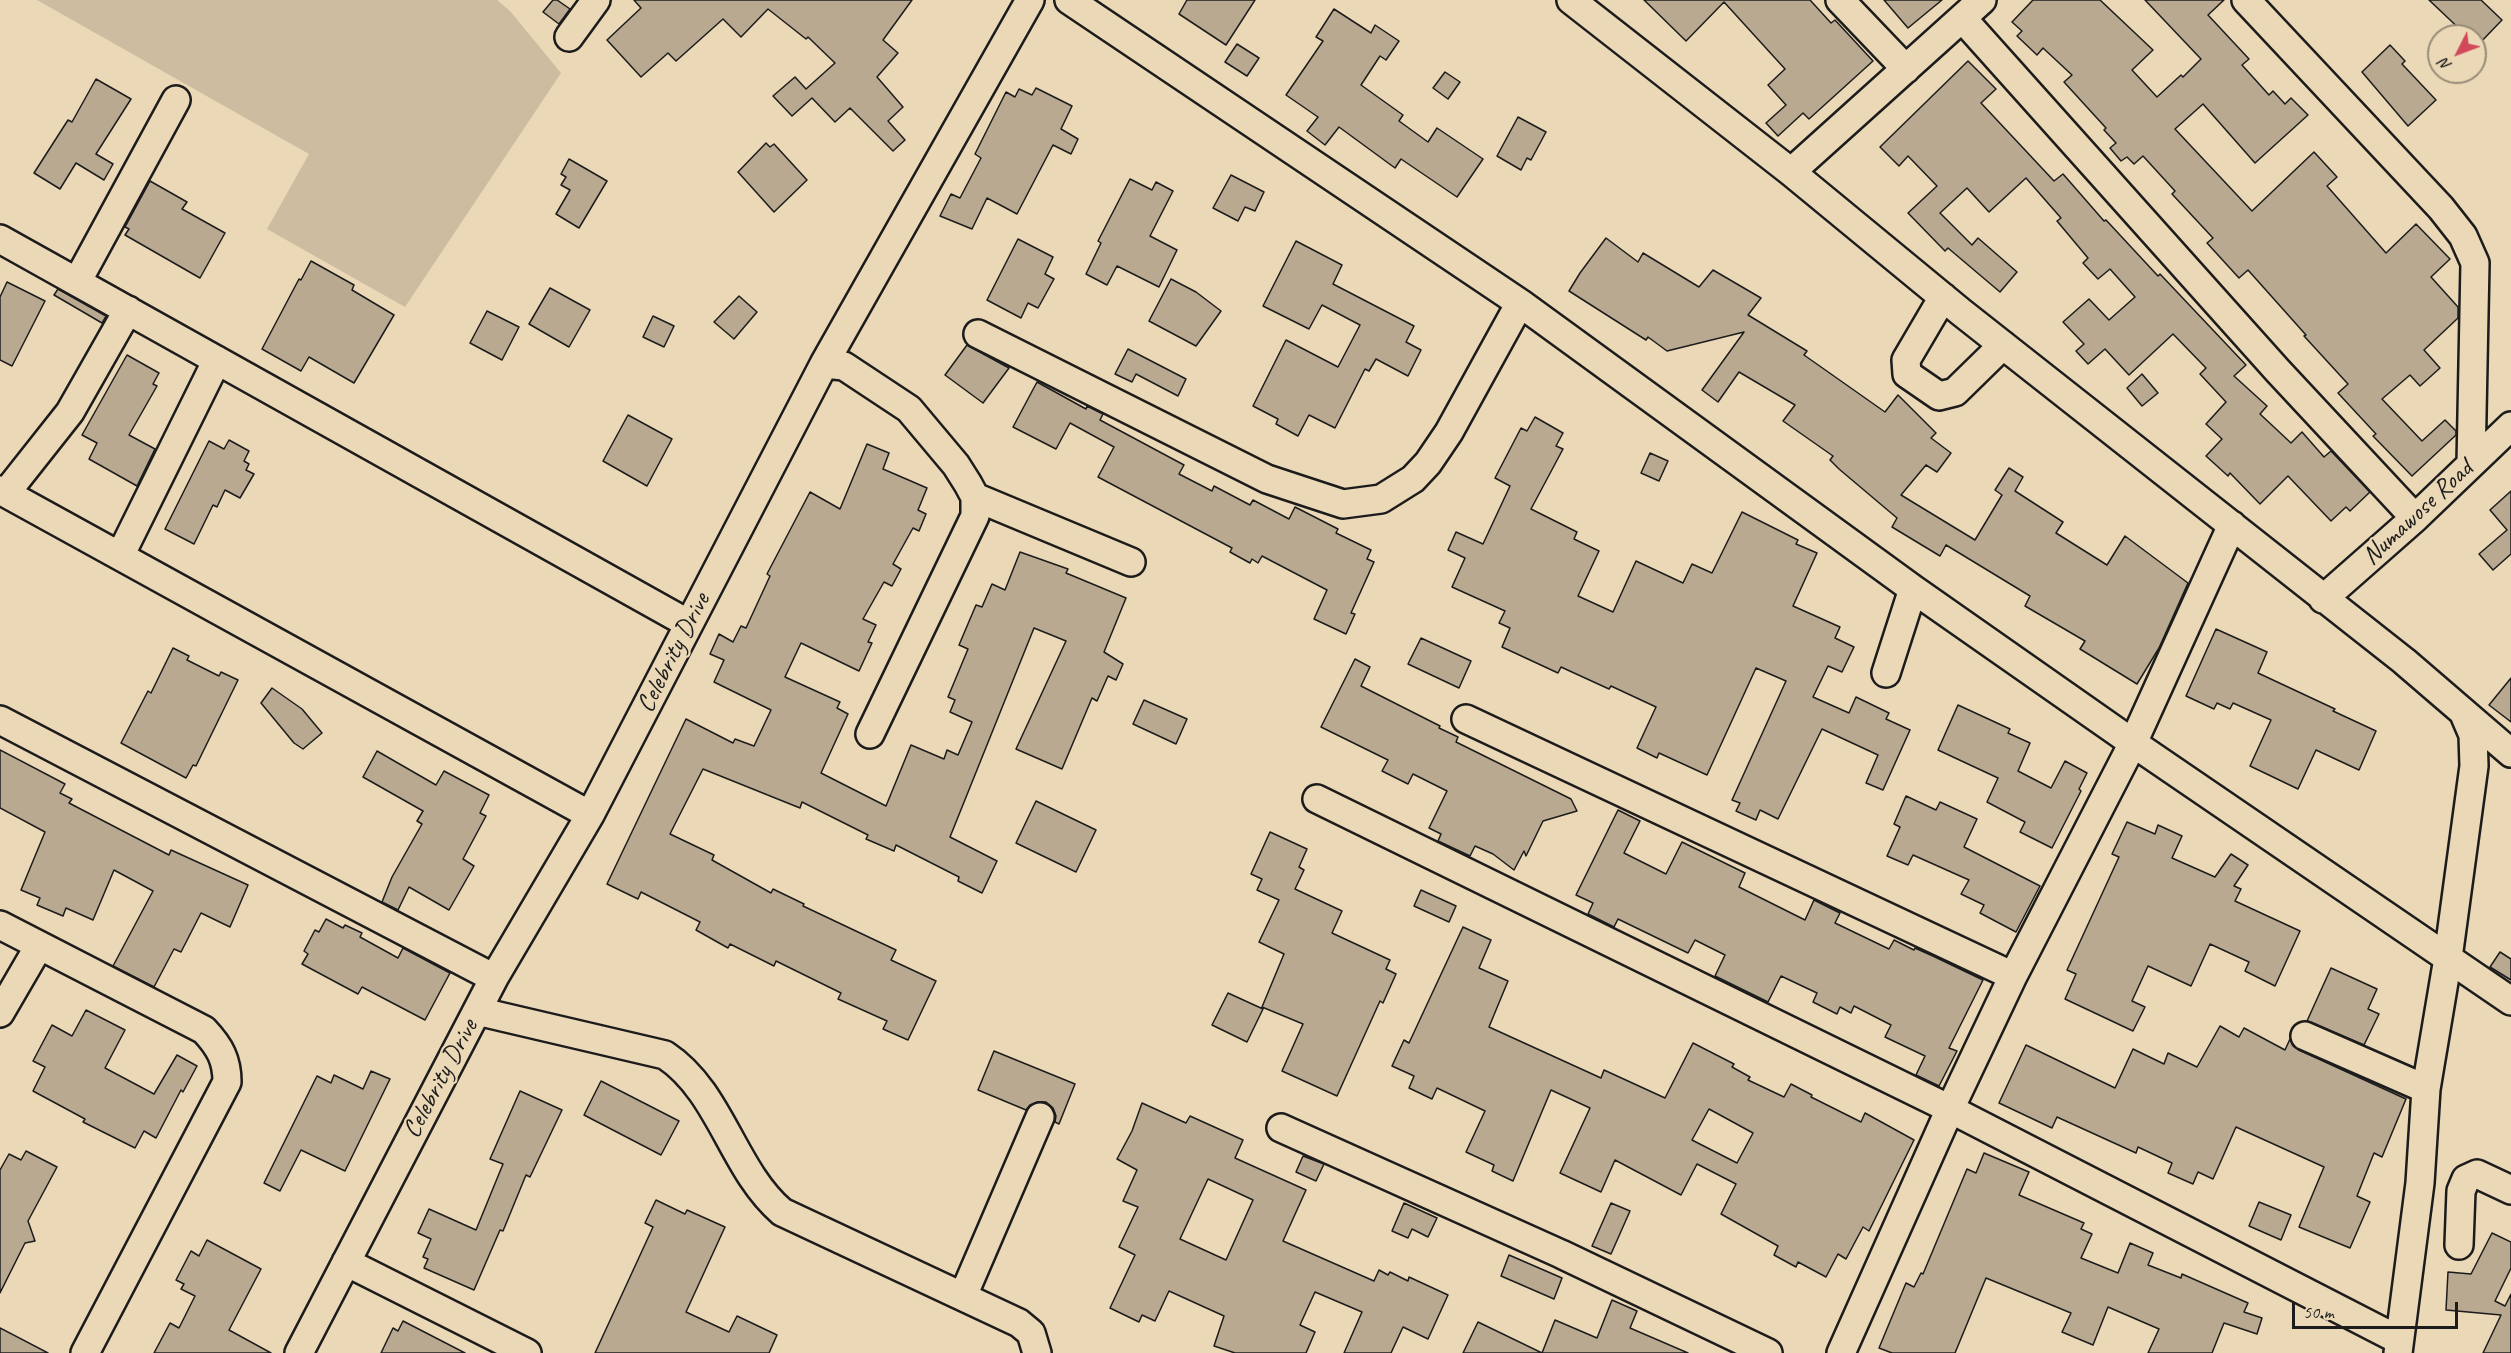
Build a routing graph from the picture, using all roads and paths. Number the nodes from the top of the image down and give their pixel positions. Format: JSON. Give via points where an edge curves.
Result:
{"nodes":[{"id":1,"x":596,"y":0,"type":"edge"},
{"id":2,"x":1030,"y":0,"type":"edge"},
{"id":3,"x":1069,"y":0,"type":"edge"},
{"id":4,"x":1571,"y":0,"type":"edge"},
{"id":5,"x":1840,"y":0,"type":"edge"},
{"id":6,"x":1982,"y":0,"type":"edge"},
{"id":7,"x":2246,"y":0,"type":"edge"},
{"id":8,"x":1962,"y":18,"type":"junction"},
{"id":9,"x":570,"y":37,"type":"dead end"},
{"id":10,"x":1906,"y":69,"type":"junction"},
{"id":11,"x":176,"y":100,"type":"dead end"},
{"id":12,"x":1791,"y":172,"type":"junction"},
{"id":13,"x":0,"y":239,"type":"edge"},
{"id":14,"x":77,"y":282,"type":"junction"},
{"id":15,"x":1943,"y":297,"type":"junction"},
{"id":16,"x":1520,"y":303,"type":"junction"},
{"id":17,"x":128,"y":310,"type":"junction"},
{"id":18,"x":978,"y":334,"type":"dead end"},
{"id":19,"x":2003,"y":345,"type":"junction"},
{"id":20,"x":217,"y":360,"type":"junction"},
{"id":21,"x":824,"y":364,"type":"junction"},
{"id":22,"x":2511,"y":426,"type":"edge"},
{"id":23,"x":2470,"y":464,"type":"junction"},
{"id":24,"x":3,"y":492,"type":"edge"},
{"id":25,"x":975,"y":497,"type":"junction"},
{"id":26,"x":2415,"y":518,"type":"junction"},
{"id":27,"x":2232,"y":525,"type":"junction"},
{"id":28,"x":120,"y":556,"type":"junction"},
{"id":29,"x":1131,"y":562,"type":"dead end"},
{"id":30,"x":1914,"y":589,"type":"junction"},
{"id":31,"x":2323,"y":599,"type":"junction"},
{"id":32,"x":689,"y":624,"type":"junction"},
{"id":33,"x":1886,"y":673,"type":"dead end"},
{"id":34,"x":2464,"y":714,"type":"junction"},
{"id":35,"x":1466,"y":719,"type":"dead end"},
{"id":36,"x":0,"y":720,"type":"edge"},
{"id":37,"x":870,"y":734,"type":"dead end"},
{"id":38,"x":2133,"y":743,"type":"junction"},
{"id":39,"x":2511,"y":753,"type":"edge"},
{"id":40,"x":1317,"y":799,"type":"dead end"},
{"id":41,"x":590,"y":815,"type":"junction"},
{"id":42,"x":0,"y":925,"type":"edge"},
{"id":43,"x":39,"y":946,"type":"junction"},
{"id":44,"x":2448,"y":958,"type":"junction"},
{"id":45,"x":2013,"y":975,"type":"junction"},
{"id":46,"x":494,"y":978,"type":"junction"},
{"id":47,"x":2511,"y":1001,"type":"edge"},
{"id":48,"x":477,"y":1011,"type":"junction"},
{"id":49,"x":0,"y":1014,"type":"edge"},
{"id":50,"x":2305,"y":1036,"type":"dead end"},
{"id":51,"x":2426,"y":1089,"type":"junction"},
{"id":52,"x":1950,"y":1108,"type":"junction"},
{"id":53,"x":1040,"y":1117,"type":"dead end"},
{"id":54,"x":1281,"y":1128,"type":"dead end"},
{"id":55,"x":2420,"y":1183,"type":"junction"},
{"id":56,"x":2511,"y":1190,"type":"edge"},
{"id":57,"x":2461,"y":1191,"type":"junction"},
{"id":58,"x":2459,"y":1245,"type":"dead end"},
{"id":59,"x":346,"y":1262,"type":"junction"},
{"id":60,"x":963,"y":1296,"type":"junction"},
{"id":61,"x":2398,"y":1347,"type":"edge"},
{"id":62,"x":85,"y":1353,"type":"edge"},
{"id":63,"x":299,"y":1353,"type":"edge"},
{"id":64,"x":527,"y":1353,"type":"edge"},
{"id":65,"x":1036,"y":1353,"type":"edge"},
{"id":66,"x":1767,"y":1353,"type":"edge"},
{"id":67,"x":1841,"y":1353,"type":"edge"}],
"edges":[{"from":1,"to":9,"type":"street"},
{"from":2,"to":21,"type":"street","name":"Celebrity Drive"},
{"from":3,"to":16,"type":"street"},
{"from":4,"to":12,"type":"street"},
{"from":5,"to":10,"type":"street"},
{"from":6,"to":8,"type":"street"},
{"from":7,"to":23,"type":"street","via":[[2463,236],[2475,263]]},
{"from":8,"to":10,"type":"street"},
{"from":8,"to":26,"type":"street"},
{"from":10,"to":12,"type":"street"},
{"from":11,"to":14,"type":"street"},
{"from":12,"to":15,"type":"street"},
{"from":13,"to":14,"type":"street"},
{"from":14,"to":17,"type":"street"},
{"from":15,"to":19,"type":"street"},
{"from":15,"to":19,"type":"street","via":[[1906,360],[1907,374],[1939,396],[1947,395],[1955,392]]},
{"from":16,"to":18,"type":"street","via":[[1428,463],[1413,479],[1381,499],[1343,504],[1267,479]]},
{"from":16,"to":30,"type":"street"},
{"from":17,"to":20,"type":"street"},
{"from":17,"to":24,"type":"street","via":[[70,412]]},
{"from":19,"to":27,"type":"street"},
{"from":20,"to":28,"type":"street"},
{"from":20,"to":32,"type":"street"},
{"from":21,"to":25,"type":"street","via":[[844,366],[909,410],[956,465]]},
{"from":21,"to":32,"type":"street","name":"Celebrity Drive"},
{"from":22,"to":23,"type":"street","name":"Numawose Road"},
{"from":23,"to":26,"type":"street","name":"Numawose Road"},
{"from":24,"to":28,"type":"street"},
{"from":25,"to":29,"type":"street"},
{"from":25,"to":37,"type":"street","via":[[975,516]]},
{"from":26,"to":31,"type":"street","name":"Numawose Road"},
{"from":27,"to":31,"type":"street"},
{"from":27,"to":38,"type":"street"},
{"from":28,"to":41,"type":"street"},
{"from":30,"to":33,"type":"street"},
{"from":30,"to":38,"type":"street"},
{"from":31,"to":34,"type":"street","via":[[2404,661]]},
{"from":32,"to":41,"type":"street","name":"Celebrity Drive"},
{"from":34,"to":39,"type":"street"},
{"from":34,"to":44,"type":"street","via":[[2473,735],[2474,766]]},
{"from":35,"to":45,"type":"street"},
{"from":36,"to":46,"type":"street"},
{"from":38,"to":44,"type":"street"},
{"from":38,"to":45,"type":"street"},
{"from":40,"to":52,"type":"street"},
{"from":41,"to":46,"type":"street","name":"Celebrity Drive"},
{"from":42,"to":43,"type":"street"},
{"from":43,"to":49,"type":"street"},
{"from":43,"to":62,"type":"street","via":[[204,1030],[219,1046],[227,1066],[227,1082]]},
{"from":44,"to":47,"type":"street"},
{"from":44,"to":51,"type":"street"},
{"from":45,"to":52,"type":"street"},
{"from":46,"to":48,"type":"street","name":"Celebrity Drive"},
{"from":48,"to":59,"type":"street","name":"Celebrity Drive"},
{"from":48,"to":60,"type":"street","via":[[665,1055],[694,1080],[765,1198],[782,1212]]},
{"from":50,"to":51,"type":"street"},
{"from":51,"to":55,"type":"street"},
{"from":52,"to":61,"type":"street"},
{"from":52,"to":67,"type":"street"},
{"from":53,"to":60,"type":"street"},
{"from":54,"to":66,"type":"street","via":[[1561,1254]]},
{"from":55,"to":57,"type":"street"},
{"from":55,"to":61,"type":"street"},
{"from":56,"to":57,"type":"street","via":[[2477,1174],[2466,1179]]},
{"from":57,"to":58,"type":"street"},
{"from":59,"to":63,"type":"street","name":"Celebrity Drive"},
{"from":59,"to":64,"type":"street"},
{"from":60,"to":65,"type":"street","via":[[1026,1328],[1035,1342]]}]}
